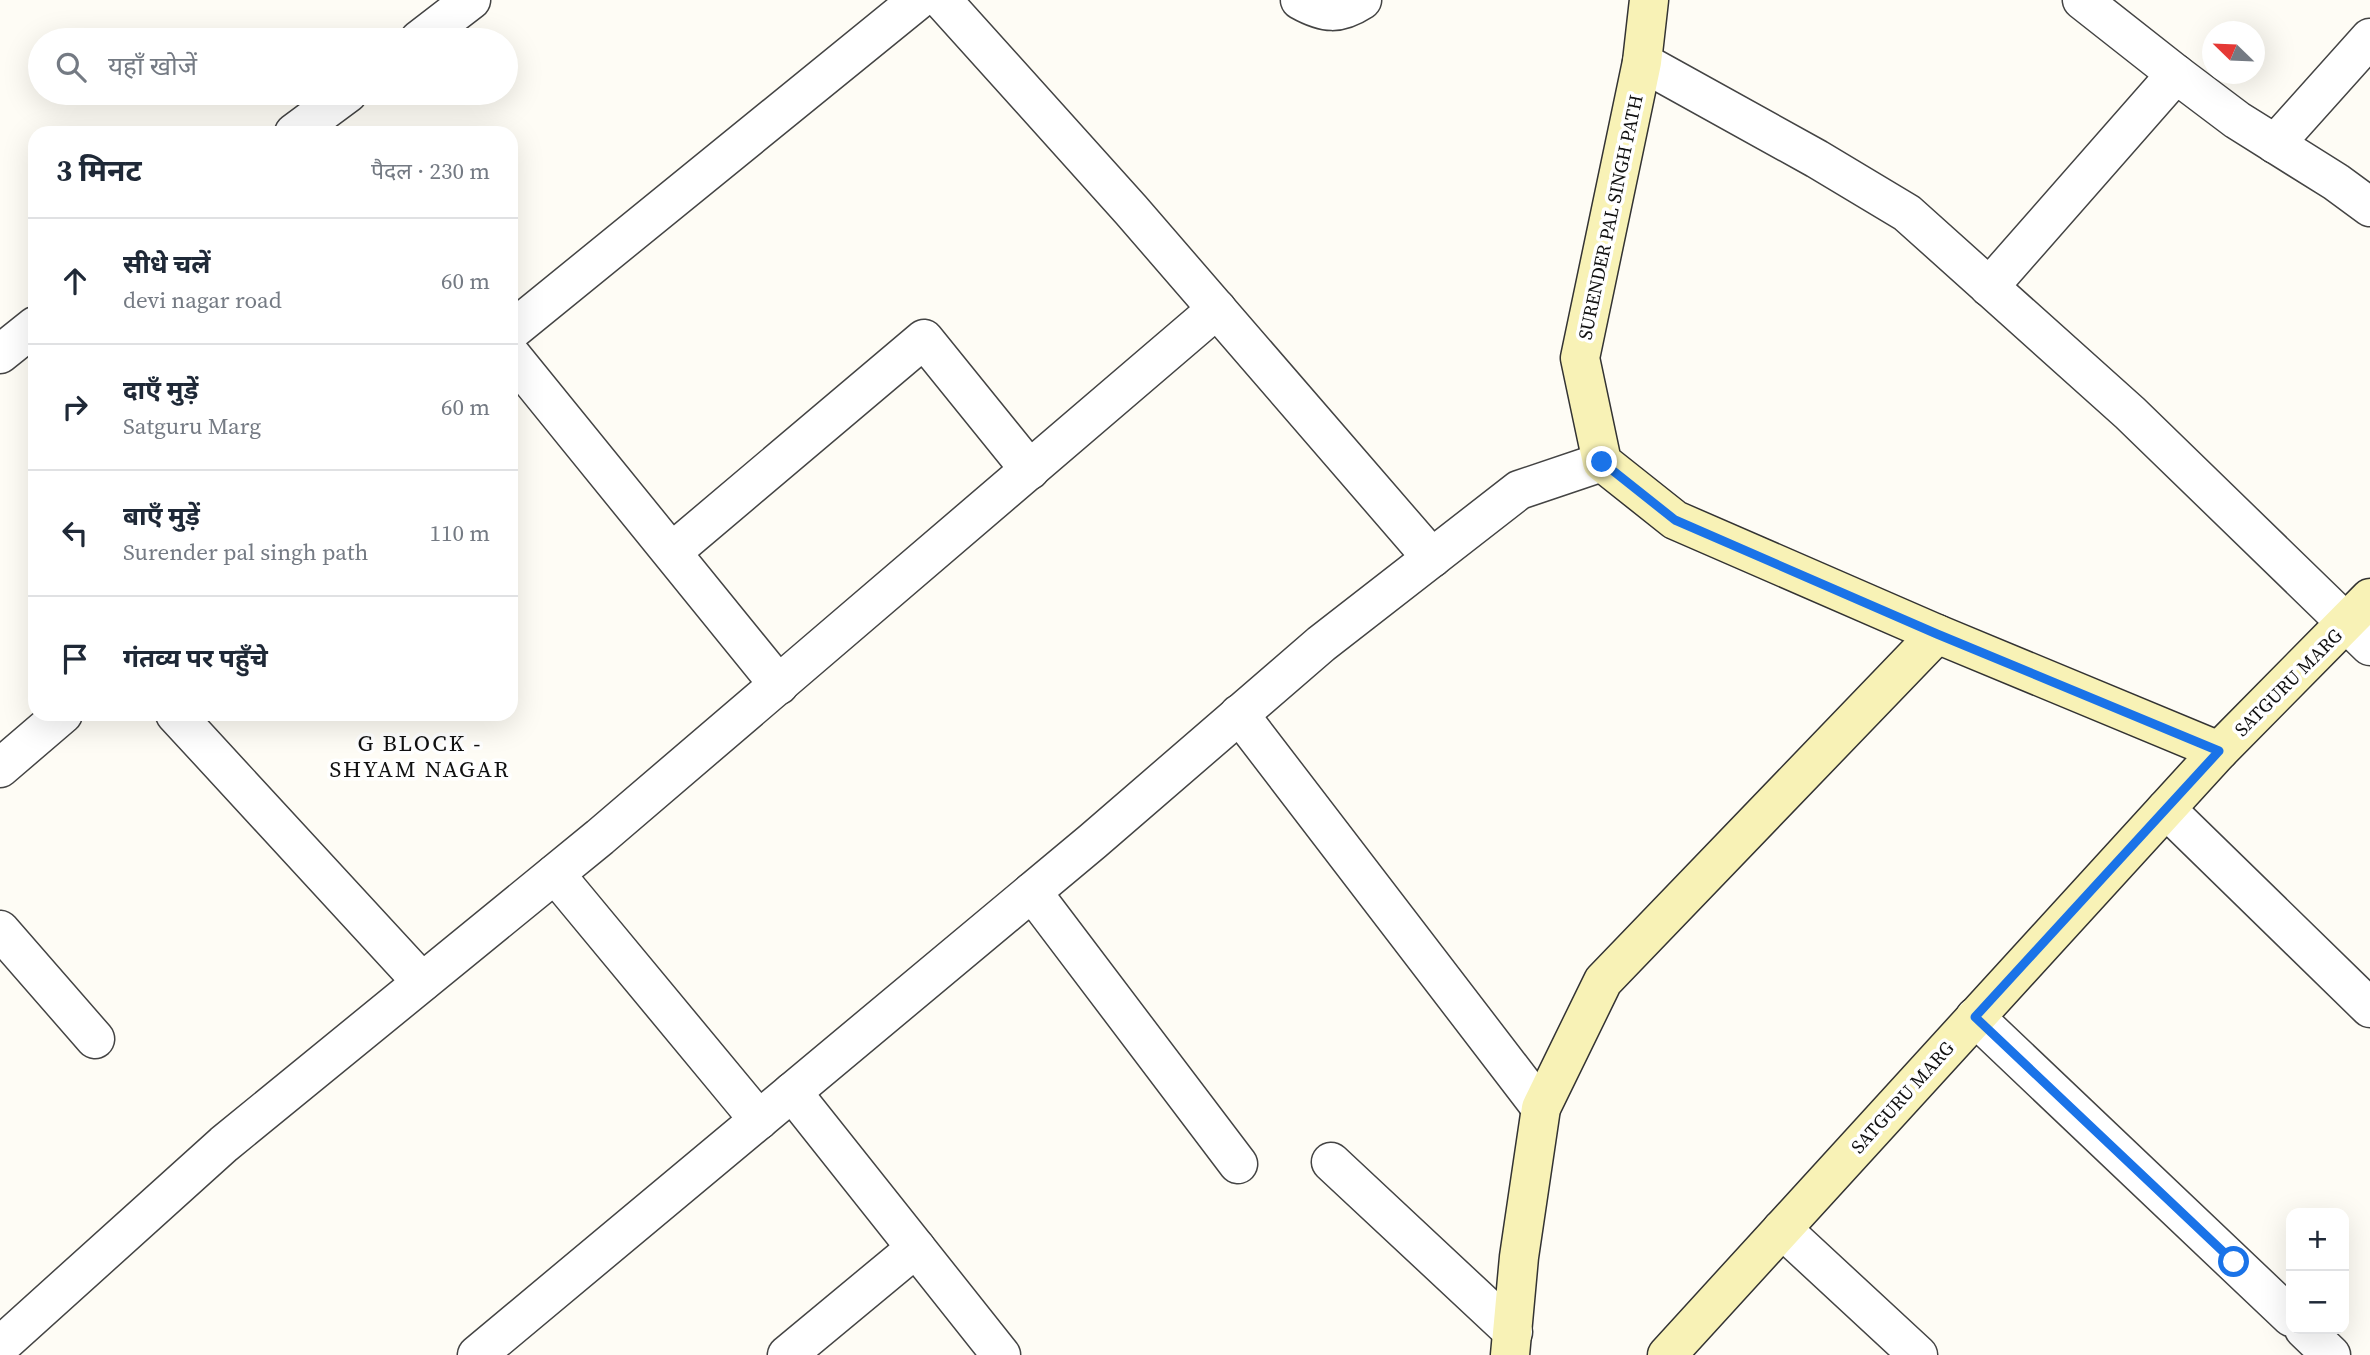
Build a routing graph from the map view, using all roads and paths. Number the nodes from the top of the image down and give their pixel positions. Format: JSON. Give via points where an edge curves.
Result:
{"nodes":[{"id":1,"x":471,"y":0,"type":"edge"},
{"id":2,"x":942,"y":0,"type":"edge"},
{"id":3,"x":1300,"y":0,"type":"edge"},
{"id":4,"x":1362,"y":0,"type":"edge"},
{"id":5,"x":1649,"y":0,"type":"edge"},
{"id":6,"x":2082,"y":0,"type":"edge"},
{"id":7,"x":907,"y":4,"type":"edge"},
{"id":8,"x":435,"y":28,"type":"edge"},
{"id":9,"x":2370,"y":38,"type":"edge"},
{"id":10,"x":1642,"y":62,"type":"junction"},
{"id":11,"x":2176,"y":74,"type":"junction"},
{"id":12,"x":332,"y":105,"type":"edge"},
{"id":13,"x":303,"y":126,"type":"edge"},
{"id":14,"x":2276,"y":144,"type":"junction"},
{"id":15,"x":2370,"y":207,"type":"edge"},
{"id":16,"x":1989,"y":286,"type":"junction"},
{"id":17,"x":1217,"y":309,"type":"junction"},
{"id":18,"x":518,"y":325,"type":"edge"},
{"id":19,"x":28,"y":332,"type":"edge"},
{"id":20,"x":0,"y":354,"type":"edge"},
{"id":21,"x":518,"y":364,"type":"edge"},
{"id":22,"x":1602,"y":462,"type":"junction"},
{"id":23,"x":1030,"y":470,"type":"junction"},
{"id":24,"x":672,"y":552,"type":"junction"},
{"id":25,"x":1432,"y":558,"type":"junction"},
{"id":26,"x":2362,"y":622,"type":"edge"},
{"id":27,"x":1937,"y":634,"type":"junction"},
{"id":28,"x":779,"y":685,"type":"junction"},
{"id":29,"x":1239,"y":715,"type":"junction"},
{"id":30,"x":55,"y":721,"type":"edge"},
{"id":31,"x":181,"y":721,"type":"edge"},
{"id":32,"x":2219,"y":751,"type":"junction"},
{"id":33,"x":0,"y":768,"type":"edge"},
{"id":34,"x":2166,"y":809,"type":"junction"},
{"id":35,"x":555,"y":874,"type":"junction"},
{"id":36,"x":1032,"y":892,"type":"junction"},
{"id":37,"x":0,"y":930,"type":"edge"},
{"id":38,"x":422,"y":982,"type":"junction"},
{"id":39,"x":2370,"y":1008,"type":"edge"},
{"id":40,"x":1975,"y":1017,"type":"junction"},
{"id":41,"x":95,"y":1039,"type":"dead end"},
{"id":42,"x":792,"y":1092,"type":"junction"},
{"id":43,"x":1541,"y":1108,"type":"junction"},
{"id":44,"x":759,"y":1120,"type":"junction"},
{"id":45,"x":1331,"y":1163,"type":"dead end"},
{"id":46,"x":1238,"y":1164,"type":"dead end"},
{"id":47,"x":1782,"y":1229,"type":"junction"},
{"id":48,"x":916,"y":1248,"type":"junction"},
{"id":49,"x":2286,"y":1312,"type":"edge"},
{"id":50,"x":2309,"y":1334,"type":"edge"},
{"id":51,"x":1512,"y":1343,"type":"edge"},
{"id":52,"x":0,"y":1346,"type":"edge"},
{"id":53,"x":479,"y":1354,"type":"edge"},
{"id":54,"x":787,"y":1355,"type":"edge"},
{"id":55,"x":1001,"y":1355,"type":"edge"},
{"id":56,"x":1667,"y":1355,"type":"edge"},
{"id":57,"x":1918,"y":1355,"type":"edge"},
{"id":58,"x":2331,"y":1355,"type":"edge"}],
"edges":[{"from":1,"to":8,"type":"street"},
{"from":2,"to":17,"type":"street"},
{"from":3,"to":4,"type":"street","via":[[1314,8],[1344,12]]},
{"from":5,"to":10,"type":"street","name":"SURENDER PAL SINGH PATH"},
{"from":6,"to":11,"type":"street"},
{"from":7,"to":18,"type":"street"},
{"from":9,"to":14,"type":"street"},
{"from":10,"to":16,"type":"street","via":[[1908,213]]},
{"from":10,"to":22,"type":"street","name":"SURENDER PAL SINGH PATH","via":[[1580,358]]},
{"from":11,"to":14,"type":"street"},
{"from":11,"to":16,"type":"street"},
{"from":12,"to":13,"type":"street"},
{"from":14,"to":15,"type":"street"},
{"from":16,"to":26,"type":"street"},
{"from":17,"to":23,"type":"street"},
{"from":17,"to":25,"type":"street"},
{"from":19,"to":20,"type":"street"},
{"from":21,"to":24,"type":"street"},
{"from":22,"to":25,"type":"street","via":[[1519,490]]},
{"from":22,"to":27,"type":"street","via":[[1675,520]]},
{"from":23,"to":24,"type":"street","via":[[924,340]]},
{"from":23,"to":28,"type":"street"},
{"from":24,"to":28,"type":"street"},
{"from":25,"to":29,"type":"street"},
{"from":26,"to":32,"type":"street","name":"SATGURU MARG"},
{"from":27,"to":32,"type":"street"},
{"from":27,"to":43,"type":"street","via":[[1603,981]]},
{"from":28,"to":35,"type":"street"},
{"from":29,"to":36,"type":"street"},
{"from":29,"to":43,"type":"street"},
{"from":30,"to":33,"type":"street"},
{"from":31,"to":38,"type":"street"},
{"from":32,"to":34,"type":"street","name":"SATGURU MARG"},
{"from":34,"to":39,"type":"street"},
{"from":34,"to":40,"type":"street","name":"SATGURU MARG"},
{"from":35,"to":38,"type":"street"},
{"from":35,"to":44,"type":"street"},
{"from":36,"to":42,"type":"street"},
{"from":36,"to":46,"type":"street"},
{"from":37,"to":41,"type":"street"},
{"from":38,"to":52,"type":"street","via":[[224,1143]]},
{"from":40,"to":47,"type":"street","name":"SATGURU MARG"},
{"from":40,"to":49,"type":"street"},
{"from":42,"to":44,"type":"street"},
{"from":42,"to":48,"type":"street"},
{"from":43,"to":51,"type":"street","via":[[1519,1257]]},
{"from":44,"to":53,"type":"street"},
{"from":45,"to":51,"type":"street"},
{"from":47,"to":56,"type":"street","name":"SATGURU MARG"},
{"from":47,"to":57,"type":"street"},
{"from":48,"to":54,"type":"street"},
{"from":48,"to":55,"type":"street"},
{"from":50,"to":58,"type":"street"}]}
